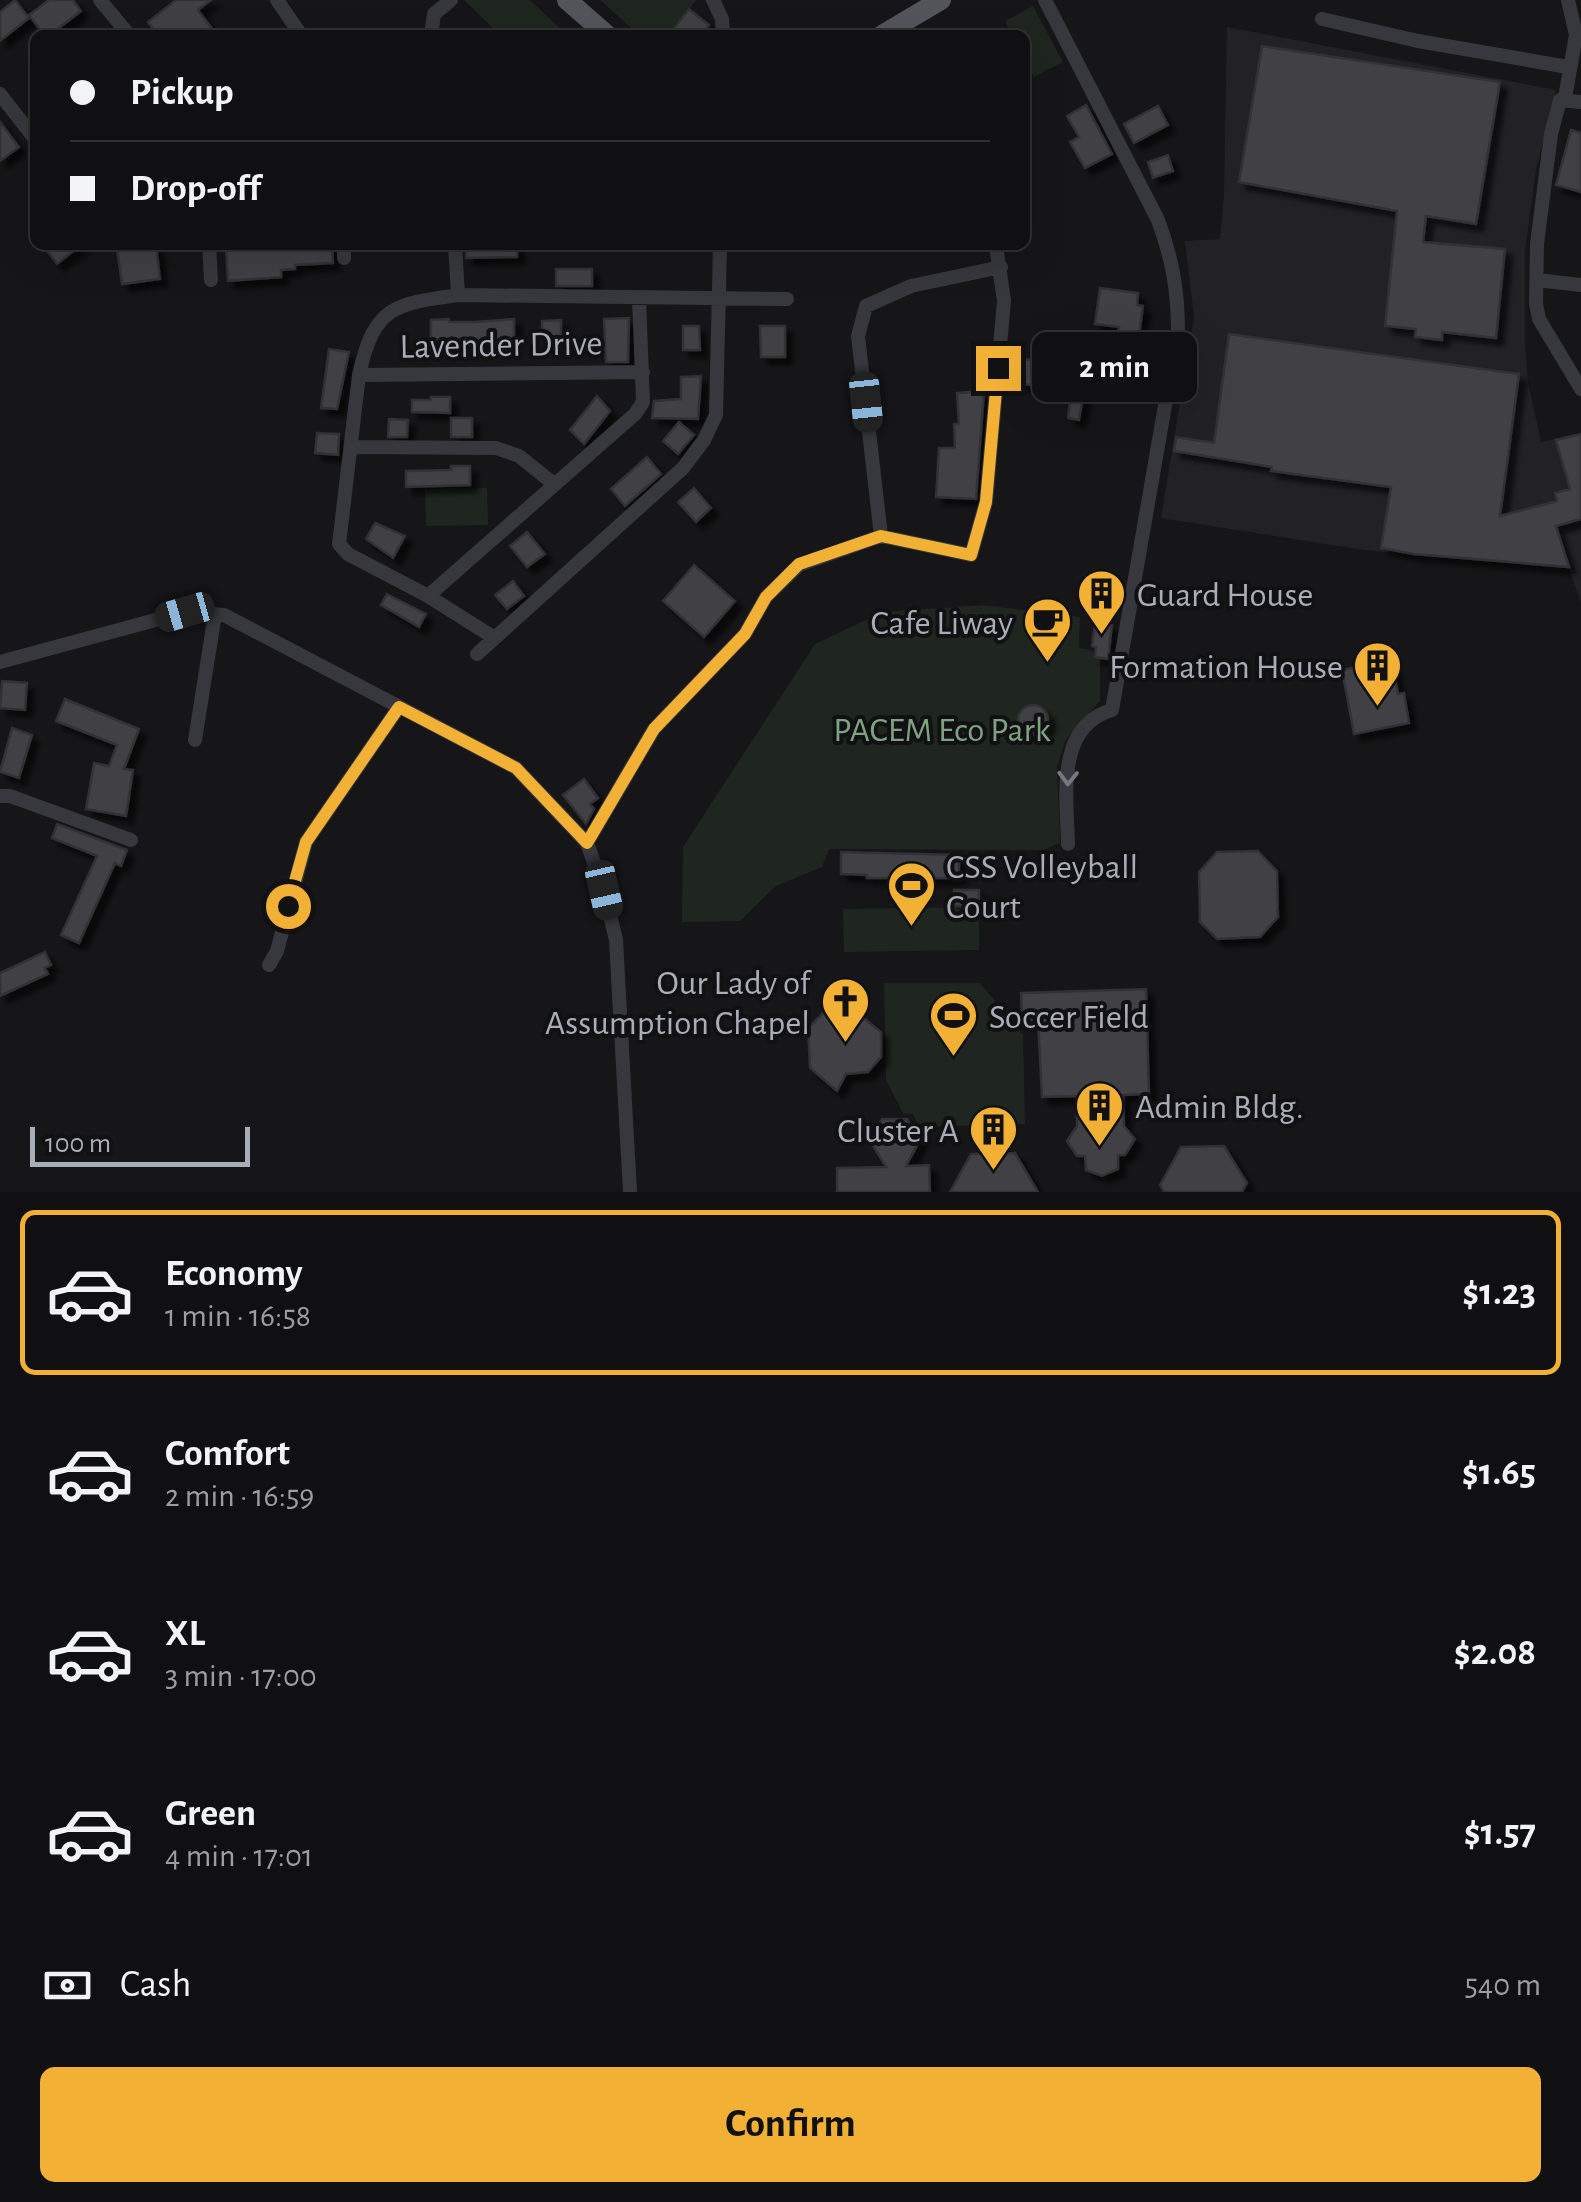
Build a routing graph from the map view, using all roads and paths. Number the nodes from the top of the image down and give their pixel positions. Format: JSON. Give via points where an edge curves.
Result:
{"nodes":[{"id":1,"x":100,"y":0,"type":"edge"},
{"id":2,"x":277,"y":0,"type":"edge"},
{"id":3,"x":451,"y":0,"type":"edge"},
{"id":4,"x":567,"y":0,"type":"edge"},
{"id":5,"x":713,"y":0,"type":"edge"},
{"id":6,"x":941,"y":0,"type":"edge"},
{"id":7,"x":1045,"y":0,"type":"edge"},
{"id":8,"x":1568,"y":0,"type":"edge"},
{"id":9,"x":1322,"y":19,"type":"dead end"},
{"id":10,"x":125,"y":30,"type":"edge"},
{"id":11,"x":297,"y":30,"type":"edge"},
{"id":12,"x":432,"y":30,"type":"edge"},
{"id":13,"x":601,"y":30,"type":"edge"},
{"id":14,"x":723,"y":30,"type":"edge"},
{"id":15,"x":892,"y":30,"type":"edge"},
{"id":16,"x":1568,"y":67,"type":"junction"},
{"id":17,"x":0,"y":94,"type":"edge"},
{"id":18,"x":1560,"y":100,"type":"junction"},
{"id":19,"x":1581,"y":102,"type":"edge"},
{"id":20,"x":30,"y":133,"type":"edge"},
{"id":21,"x":210,"y":250,"type":"edge"},
{"id":22,"x":455,"y":250,"type":"edge"},
{"id":23,"x":720,"y":250,"type":"edge"},
{"id":24,"x":997,"y":250,"type":"edge"},
{"id":25,"x":1001,"y":266,"type":"junction"},
{"id":26,"x":212,"y":280,"type":"dead end"},
{"id":27,"x":1537,"y":280,"type":"junction"},
{"id":28,"x":1581,"y":285,"type":"edge"},
{"id":29,"x":458,"y":295,"type":"junction"},
{"id":30,"x":639,"y":298,"type":"junction"},
{"id":31,"x":719,"y":298,"type":"junction"},
{"id":32,"x":787,"y":299,"type":"dead end"},
{"id":33,"x":643,"y":372,"type":"junction"},
{"id":34,"x":359,"y":375,"type":"junction"},
{"id":35,"x":1581,"y":389,"type":"edge"},
{"id":36,"x":352,"y":448,"type":"junction"},
{"id":37,"x":554,"y":484,"type":"junction"},
{"id":38,"x":881,"y":536,"type":"junction"},
{"id":39,"x":428,"y":596,"type":"junction"},
{"id":40,"x":215,"y":614,"type":"junction"},
{"id":41,"x":493,"y":637,"type":"junction"},
{"id":42,"x":477,"y":654,"type":"dead end"},
{"id":43,"x":0,"y":662,"type":"edge"},
{"id":44,"x":399,"y":707,"type":"junction"},
{"id":45,"x":194,"y":740,"type":"dead end"},
{"id":46,"x":0,"y":796,"type":"edge"},
{"id":47,"x":131,"y":840,"type":"dead end"},
{"id":48,"x":587,"y":843,"type":"junction"},
{"id":49,"x":1068,"y":844,"type":"dead end"},
{"id":50,"x":268,"y":965,"type":"dead end"},
{"id":51,"x":630,"y":1192,"type":"edge"}],
"edges":[{"from":1,"to":10,"type":"street"},
{"from":2,"to":11,"type":"street"},
{"from":3,"to":12,"type":"street","via":[[434,14]]},
{"from":4,"to":13,"type":"main road"},
{"from":5,"to":14,"type":"street"},
{"from":6,"to":15,"type":"main road"},
{"from":7,"to":49,"type":"street","one_way":true,"via":[[1158,220],[1178,288],[1178,331],[1112,710],[1092,718],[1068,759]]},
{"from":8,"to":16,"type":"street","via":[[1576,35]]},
{"from":9,"to":16,"type":"street"},
{"from":16,"to":18,"type":"street"},
{"from":17,"to":20,"type":"street"},
{"from":18,"to":19,"type":"street"},
{"from":18,"to":27,"type":"street","via":[[1550,134]]},
{"from":21,"to":26,"type":"street"},
{"from":22,"to":29,"type":"street"},
{"from":23,"to":31,"type":"street"},
{"from":24,"to":25,"type":"street"},
{"from":25,"to":38,"type":"street","via":[[912,286],[866,306],[858,336]]},
{"from":25,"to":38,"type":"street","via":[[1004,302],[986,502],[971,555]]},
{"from":27,"to":28,"type":"street"},
{"from":27,"to":35,"type":"street","via":[[1539,318]]},
{"from":29,"to":30,"type":"street"},
{"from":29,"to":34,"type":"street","via":[[388,312],[364,352]]},
{"from":30,"to":31,"type":"street"},
{"from":30,"to":33,"type":"street"},
{"from":31,"to":32,"type":"street"},
{"from":31,"to":41,"type":"street","via":[[716,416],[704,440],[682,468]]},
{"from":33,"to":34,"type":"street","name":"Lavender Drive"},
{"from":33,"to":37,"type":"street","via":[[643,402],[635,414]]},
{"from":34,"to":36,"type":"street"},
{"from":36,"to":37,"type":"street","via":[[496,448],[519,456]]},
{"from":36,"to":39,"type":"street","via":[[339,544]]},
{"from":37,"to":39,"type":"street"},
{"from":38,"to":48,"type":"street","via":[[799,564],[766,597],[745,634],[654,729]]},
{"from":39,"to":41,"type":"street"},
{"from":40,"to":43,"type":"street","via":[[185,612]]},
{"from":40,"to":44,"type":"street"},
{"from":40,"to":45,"type":"street"},
{"from":41,"to":42,"type":"street"},
{"from":44,"to":48,"type":"street","via":[[516,768]]},
{"from":44,"to":50,"type":"street","via":[[306,842]]},
{"from":46,"to":47,"type":"street"},
{"from":48,"to":51,"type":"street","via":[[616,940]]}]}
